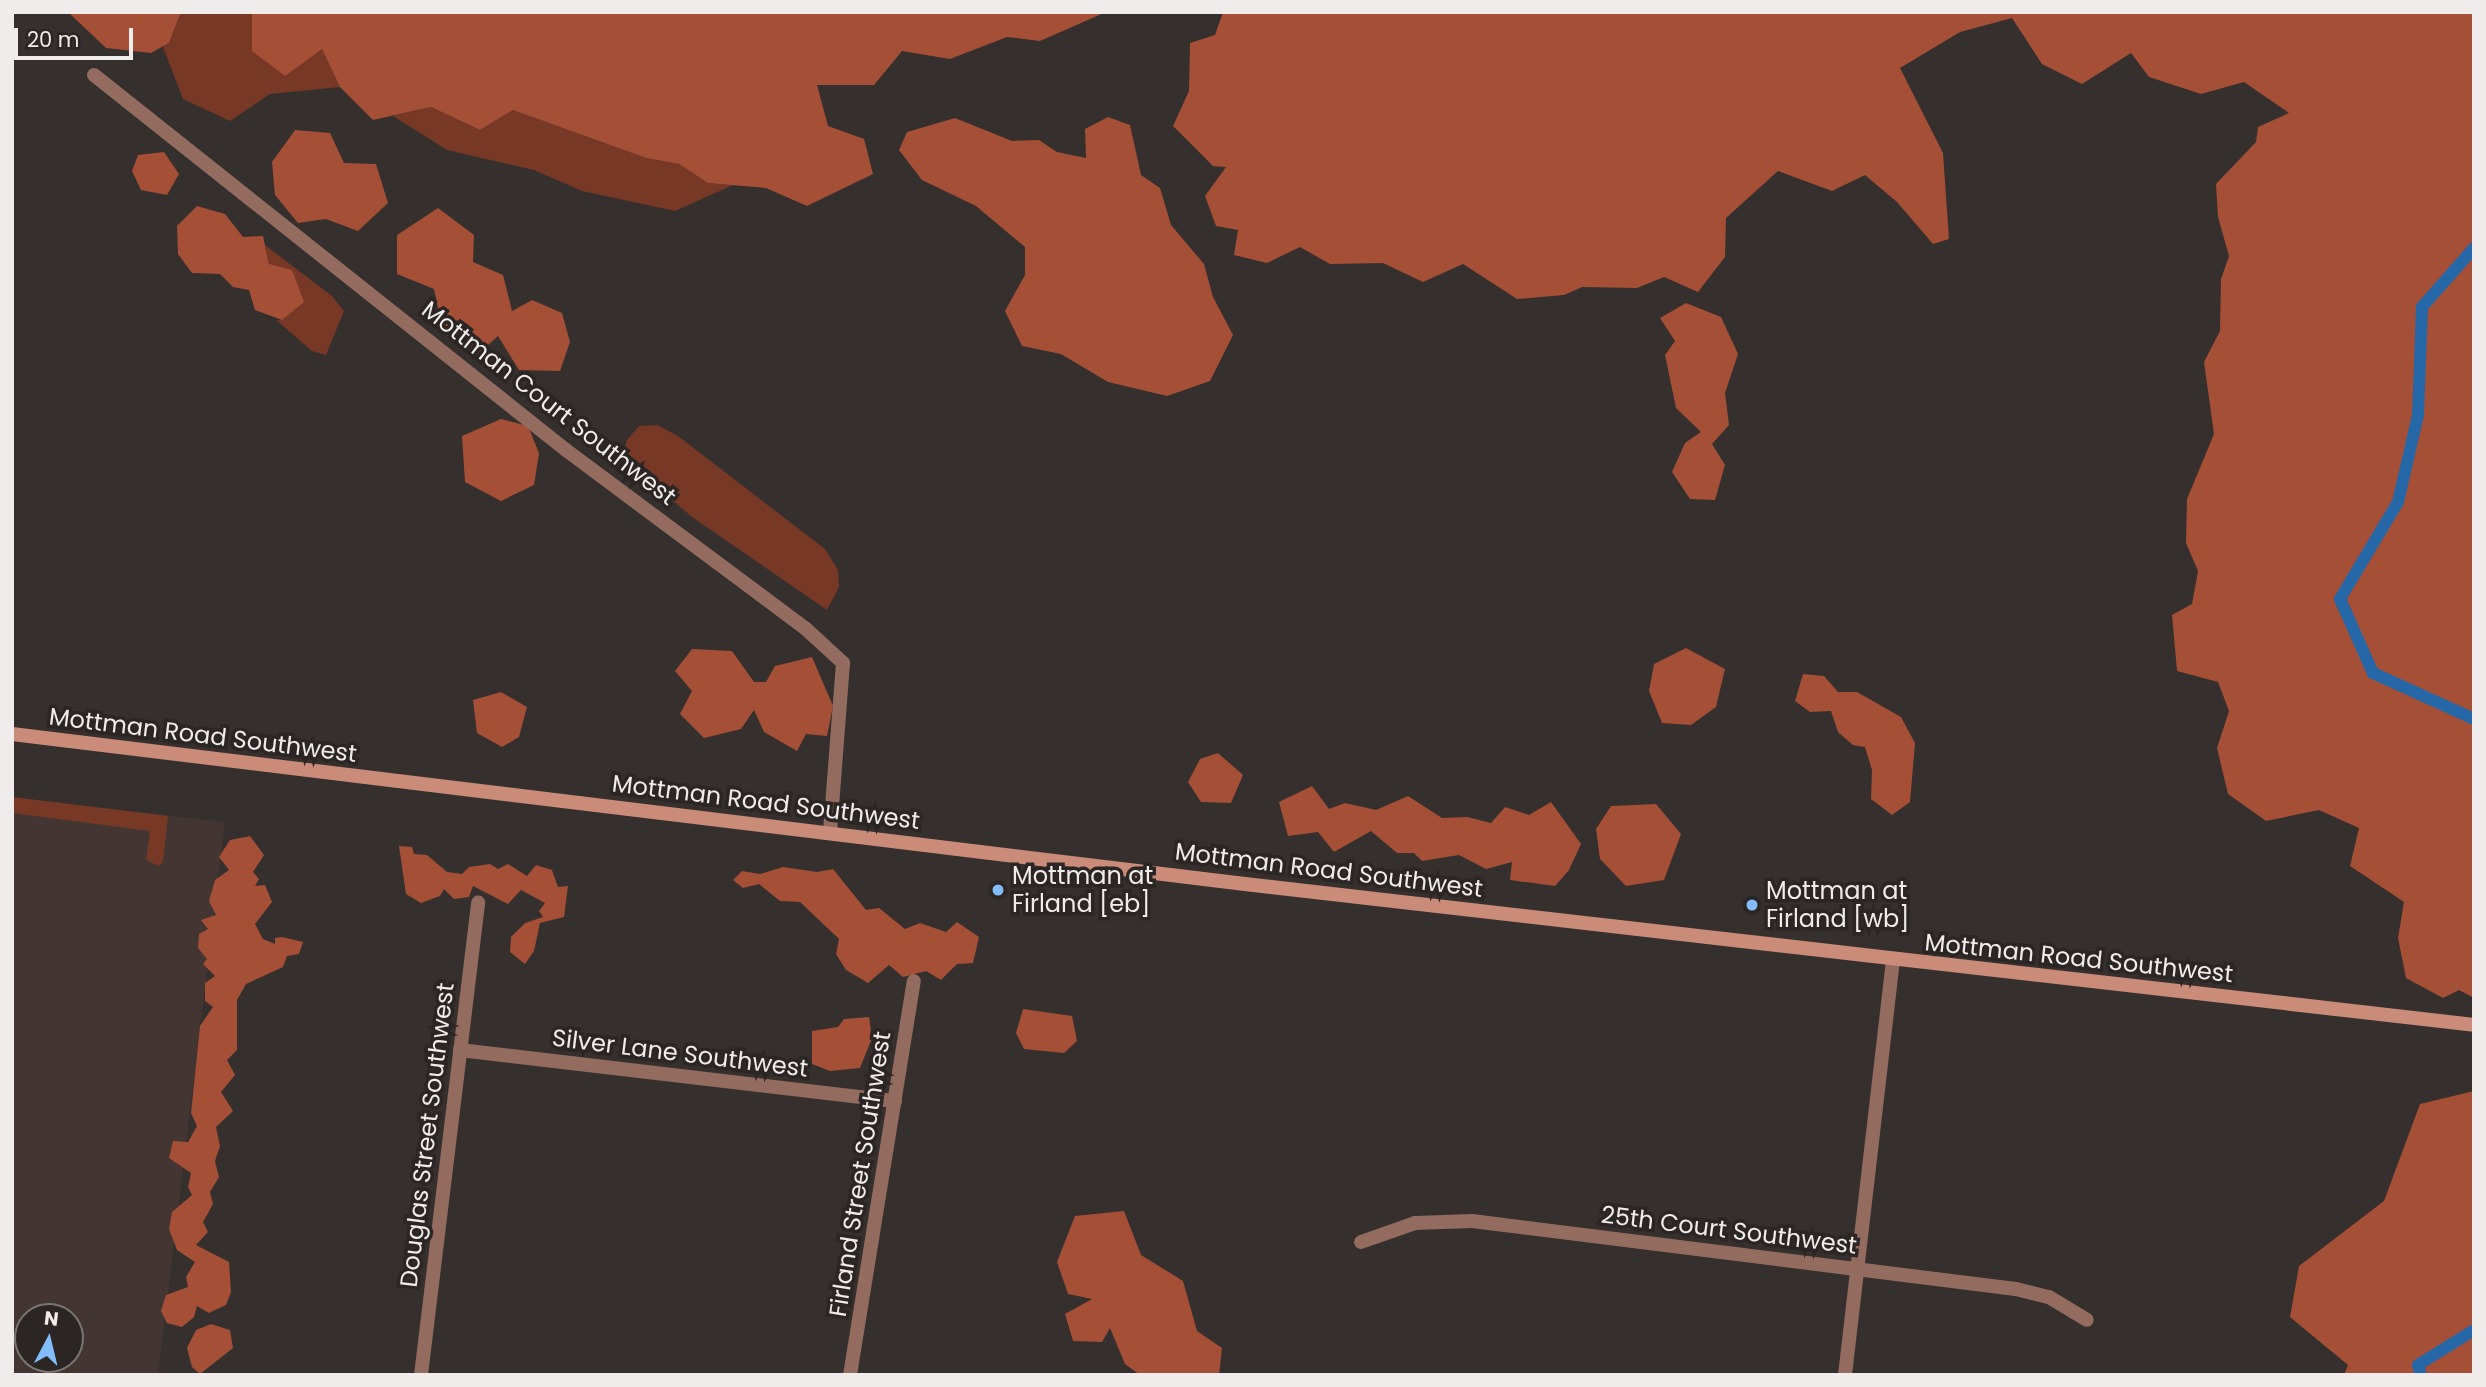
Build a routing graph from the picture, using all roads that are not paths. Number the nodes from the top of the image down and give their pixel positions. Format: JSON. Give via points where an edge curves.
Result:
{"nodes":[{"id":1,"x":94,"y":75,"type":"dead end"},
{"id":2,"x":12,"y":734,"type":"edge"},
{"id":3,"x":831,"y":832,"type":"junction"},
{"id":4,"x":478,"y":902,"type":"dead end"},
{"id":5,"x":1893,"y":960,"type":"junction"},
{"id":6,"x":914,"y":981,"type":"dead end"},
{"id":7,"x":2474,"y":1025,"type":"edge"},
{"id":8,"x":460,"y":1050,"type":"junction"},
{"id":9,"x":895,"y":1101,"type":"junction"},
{"id":10,"x":1361,"y":1242,"type":"dead end"},
{"id":11,"x":1858,"y":1269,"type":"junction"},
{"id":12,"x":2087,"y":1320,"type":"dead end"},
{"id":13,"x":421,"y":1375,"type":"edge"},
{"id":14,"x":850,"y":1375,"type":"edge"},
{"id":15,"x":1845,"y":1375,"type":"edge"}],
"edges":[{"from":1,"to":3,"type":"street","name":"Mottman Court Southwest","via":[[566,450],[805,628],[843,663]]},
{"from":2,"to":3,"type":"street","name":"Mottman Road Southwest"},
{"from":3,"to":5,"type":"street","name":"Mottman Road Southwest"},
{"from":4,"to":8,"type":"street","name":"Douglas Street Southwest"},
{"from":5,"to":7,"type":"street","name":"Mottman Road Southwest"},
{"from":5,"to":11,"type":"street"},
{"from":6,"to":9,"type":"street","name":"Firland Street Southwest"},
{"from":8,"to":9,"type":"street","name":"Silver Lane Southwest"},
{"from":8,"to":13,"type":"street","name":"Douglas Street Southwest"},
{"from":9,"to":14,"type":"street","name":"Firland Street Southwest"},
{"from":10,"to":11,"type":"street","name":"25th Court Southwest","via":[[1415,1223],[1472,1221]]},
{"from":11,"to":12,"type":"street","name":"25th Court Southwest","via":[[2016,1289],[2049,1297]]},
{"from":11,"to":15,"type":"street"}]}
